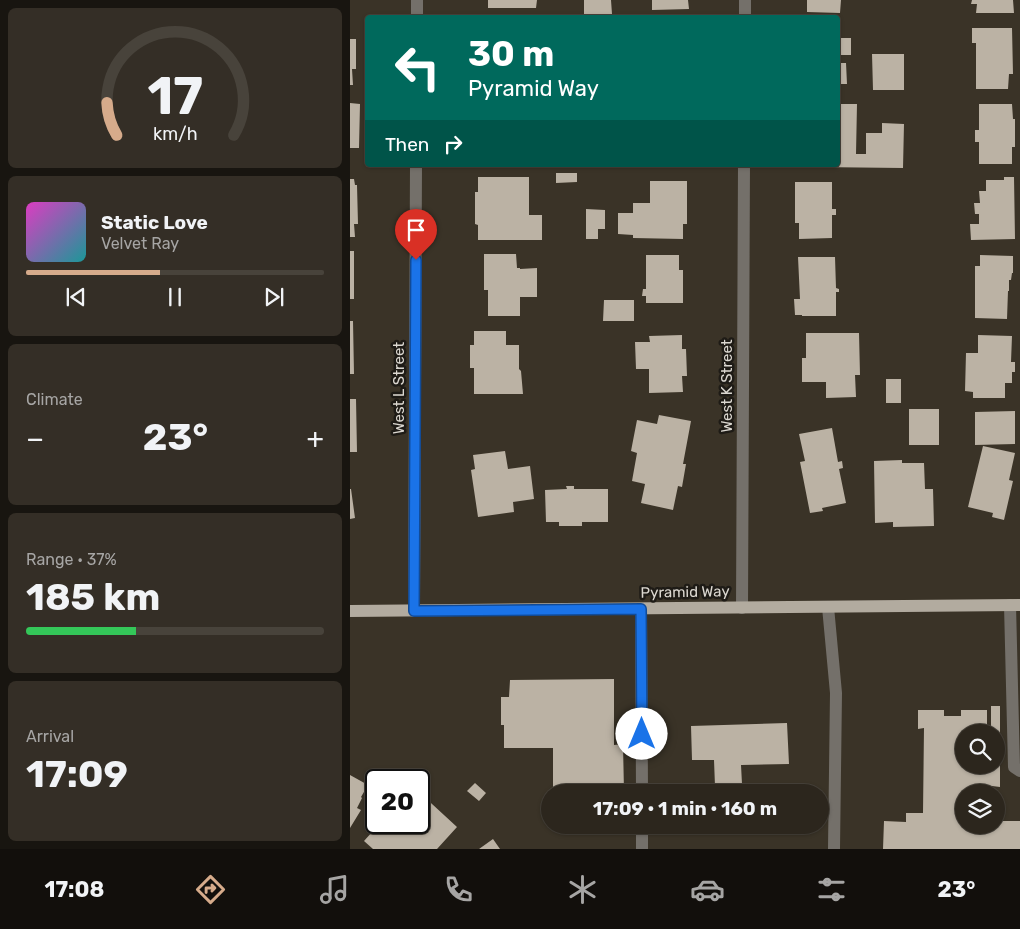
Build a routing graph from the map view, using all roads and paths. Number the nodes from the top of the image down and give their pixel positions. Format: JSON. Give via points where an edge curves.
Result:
{"nodes":[{"id":1,"x":417,"y":0,"type":"edge"},
{"id":2,"x":745,"y":0,"type":"edge"},
{"id":3,"x":417,"y":15,"type":"edge"},
{"id":4,"x":745,"y":15,"type":"edge"},
{"id":5,"x":416,"y":167,"type":"edge"},
{"id":6,"x":744,"y":167,"type":"edge"},
{"id":7,"x":1015,"y":605,"type":"edge"},
{"id":8,"x":828,"y":607,"type":"junction"},
{"id":9,"x":742,"y":608,"type":"junction"},
{"id":10,"x":641,"y":609,"type":"junction"},
{"id":11,"x":414,"y":611,"type":"junction"},
{"id":12,"x":350,"y":612,"type":"edge"},
{"id":13,"x":1020,"y":771,"type":"edge"},
{"id":14,"x":642,"y":784,"type":"edge"},
{"id":15,"x":642,"y":834,"type":"edge"},
{"id":16,"x":642,"y":849,"type":"edge"},
{"id":17,"x":834,"y":849,"type":"edge"}],
"edges":[{"from":1,"to":3,"type":"street"},
{"from":2,"to":4,"type":"street"},
{"from":5,"to":11,"type":"street","name":"West L Street"},
{"from":6,"to":9,"type":"street","name":"West K Street"},
{"from":7,"to":8,"type":"main road","name":"Pyramid Way"},
{"from":7,"to":13,"type":"street","via":[[1014,767]]},
{"from":8,"to":9,"type":"main road","name":"Pyramid Way"},
{"from":8,"to":17,"type":"street","via":[[836,693]]},
{"from":9,"to":10,"type":"main road","name":"Pyramid Way"},
{"from":10,"to":11,"type":"main road","name":"Pyramid Way"},
{"from":10,"to":14,"type":"street"},
{"from":11,"to":12,"type":"main road","name":"Pyramid Way"},
{"from":15,"to":16,"type":"street"}]}
